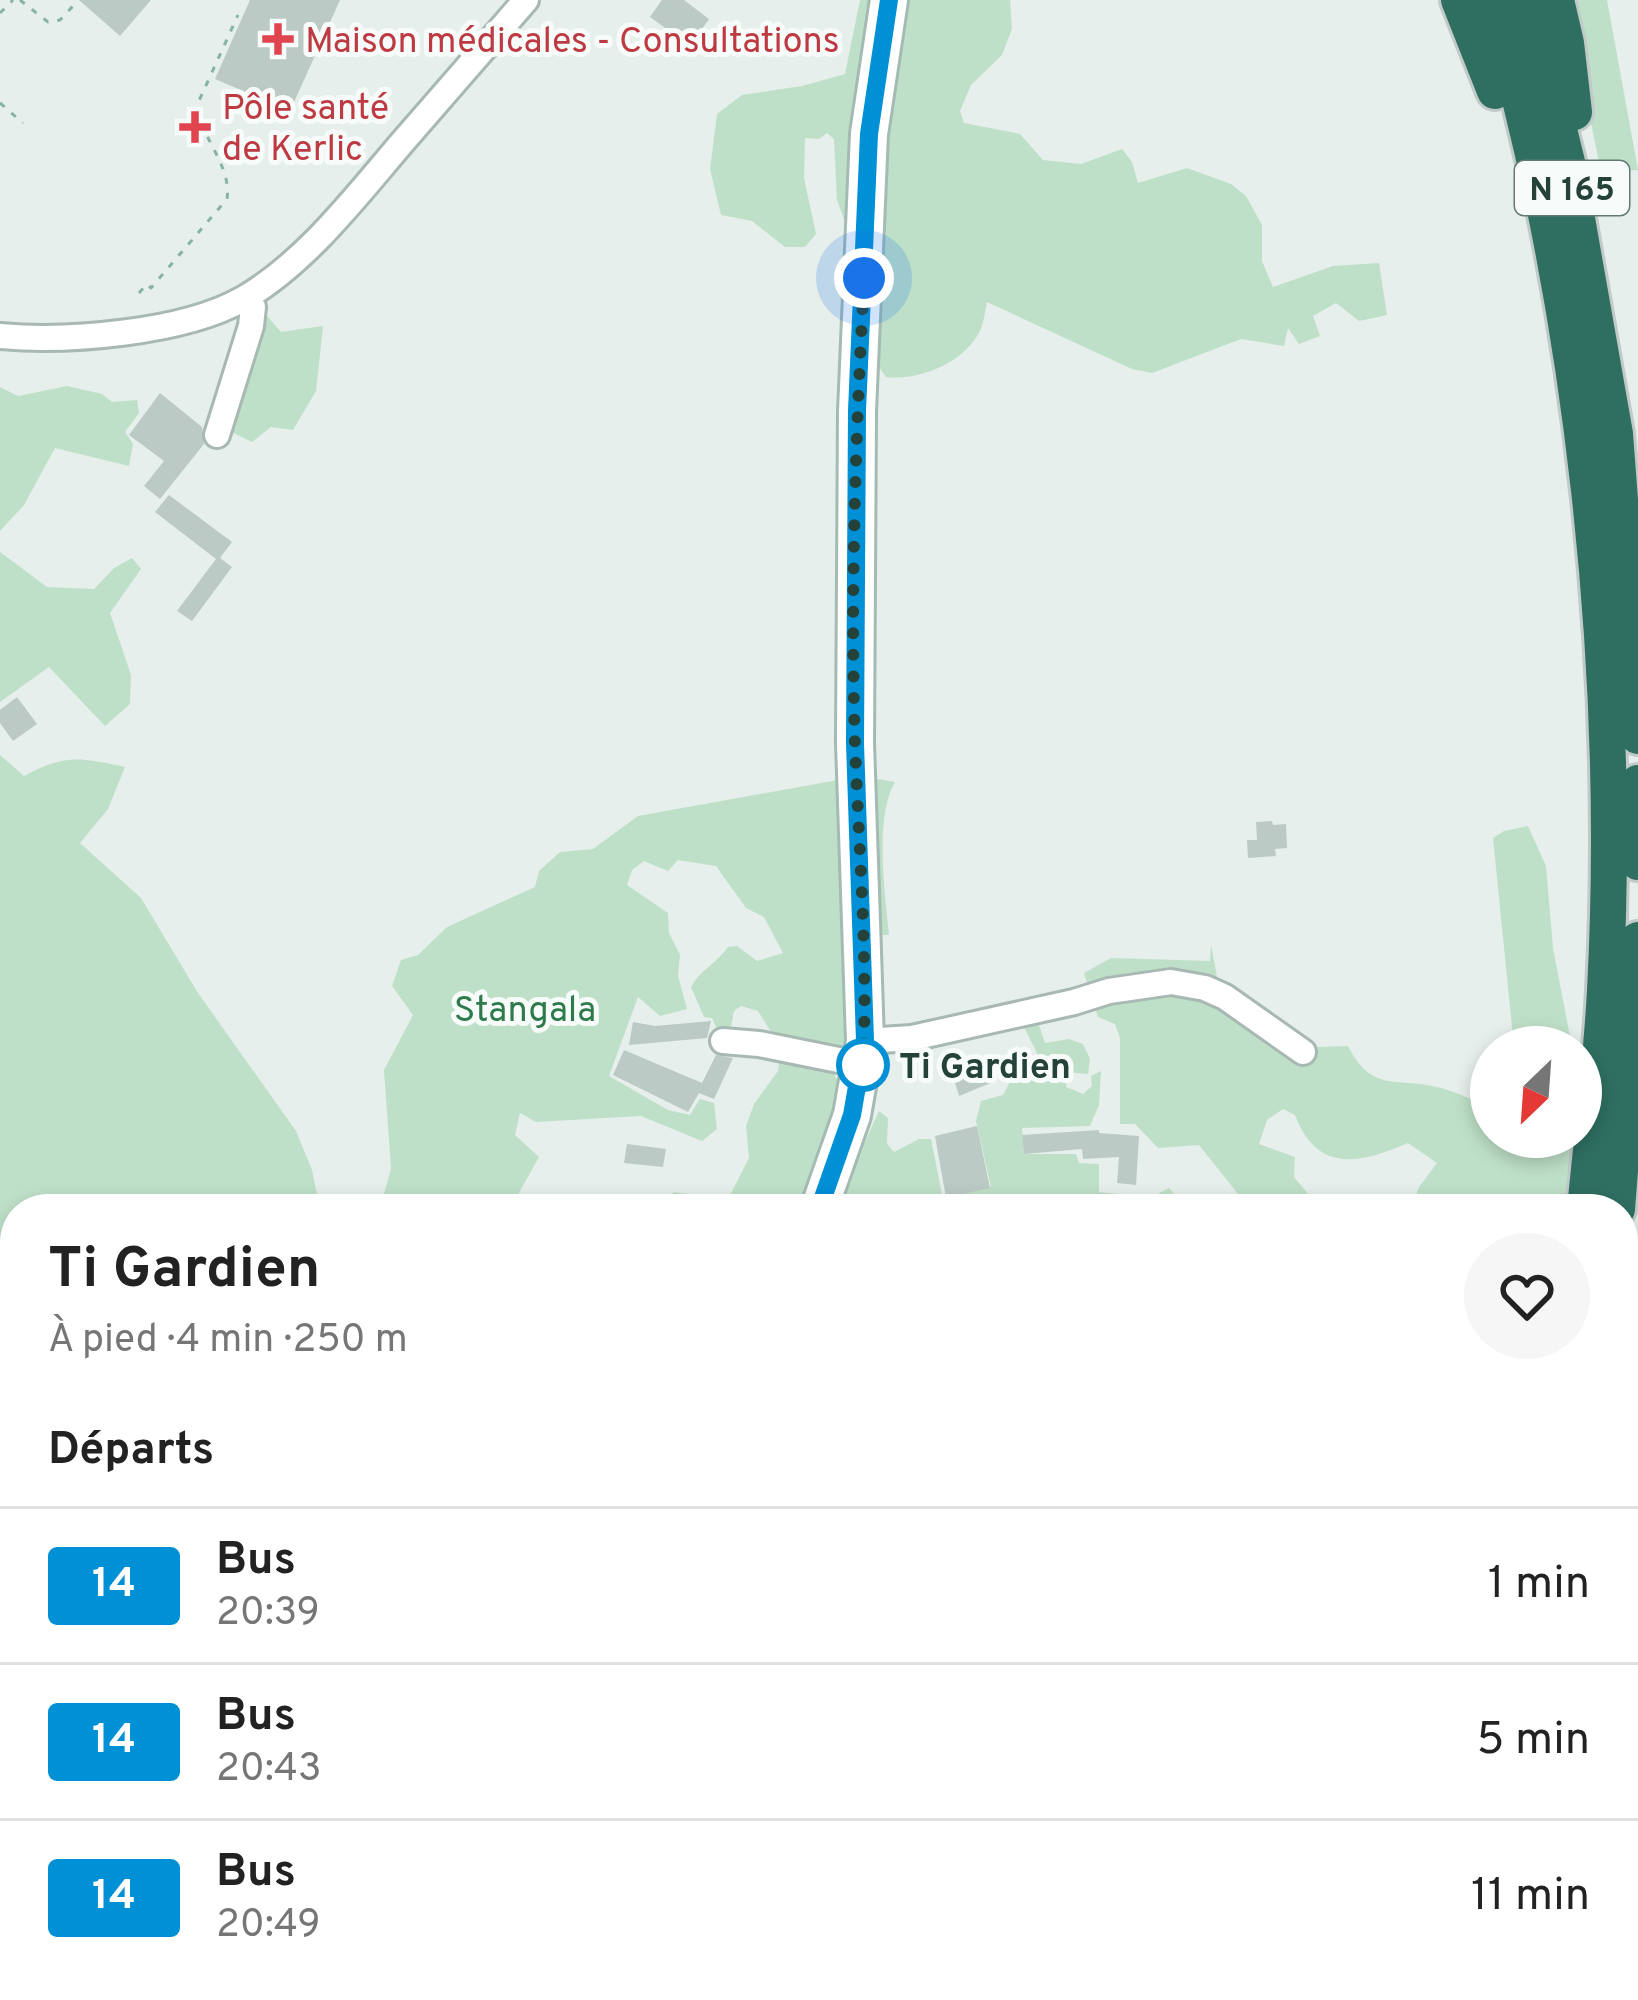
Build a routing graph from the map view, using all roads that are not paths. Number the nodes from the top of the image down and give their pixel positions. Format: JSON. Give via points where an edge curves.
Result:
{"nodes":[{"id":1,"x":526,"y":0,"type":"edge"},
{"id":2,"x":889,"y":0,"type":"edge"},
{"id":3,"x":1459,"y":0,"type":"edge"},
{"id":4,"x":1493,"y":0,"type":"edge"},
{"id":5,"x":1527,"y":0,"type":"edge"},
{"id":6,"x":1556,"y":0,"type":"edge"},
{"id":7,"x":1542,"y":202,"type":"junction"},
{"id":8,"x":245,"y":298,"type":"junction"},
{"id":9,"x":0,"y":336,"type":"edge"},
{"id":10,"x":1607,"y":378,"type":"junction"},
{"id":11,"x":218,"y":435,"type":"dead end"},
{"id":12,"x":1638,"y":736,"type":"edge"},
{"id":13,"x":1638,"y":783,"type":"edge"},
{"id":14,"x":1638,"y":862,"type":"edge"},
{"id":15,"x":1638,"y":940,"type":"edge"},
{"id":16,"x":723,"y":1041,"type":"dead end"},
{"id":17,"x":1303,"y":1052,"type":"dead end"},
{"id":18,"x":864,"y":1053,"type":"junction"},
{"id":19,"x":824,"y":1194,"type":"edge"},
{"id":20,"x":1586,"y":1194,"type":"edge"},
{"id":21,"x":1618,"y":1194,"type":"edge"}],
"edges":[{"from":1,"to":8,"type":"street","via":[[340,214]]},
{"from":2,"to":18,"type":"street","via":[[869,134],[857,411]]},
{"from":3,"to":7,"type":"highway"},
{"from":4,"to":7,"type":"highway","number":"N 165"},
{"from":5,"to":10,"type":"highway","number":"N 165"},
{"from":6,"to":10,"type":"highway"},
{"from":7,"to":20,"type":"highway","number":"N 165","via":[[1587,481],[1602,684],[1605,991]]},
{"from":8,"to":9,"type":"street","via":[[118,333]]},
{"from":8,"to":11,"type":"street","via":[[253,316]]},
{"from":10,"to":12,"type":"highway","number":"N 165"},
{"from":13,"to":14,"type":"highway"},
{"from":15,"to":21,"type":"highway"},
{"from":16,"to":18,"type":"street"},
{"from":17,"to":18,"type":"street","via":[[1225,998],[1172,982],[880,1043]]},
{"from":18,"to":19,"type":"street"}]}
